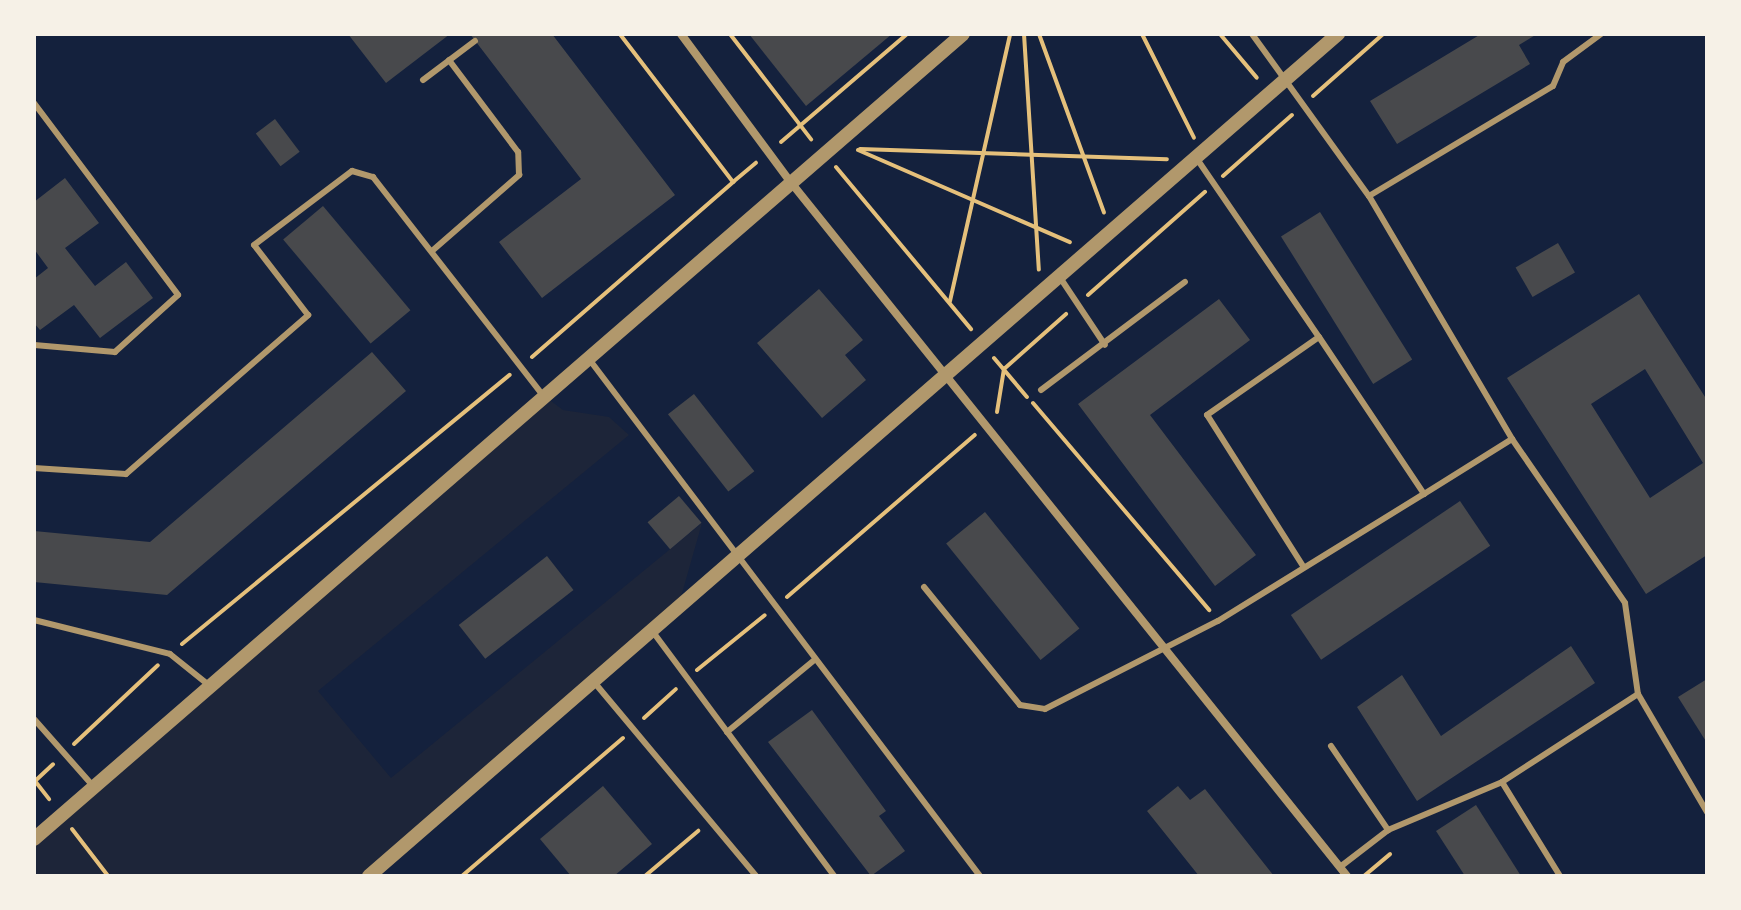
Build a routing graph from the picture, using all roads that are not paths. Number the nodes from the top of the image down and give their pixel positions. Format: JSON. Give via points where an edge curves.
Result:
{"nodes":[{"id":1,"x":681,"y":34,"type":"edge"},
{"id":2,"x":963,"y":34,"type":"edge"},
{"id":3,"x":1252,"y":34,"type":"edge"},
{"id":4,"x":1338,"y":34,"type":"edge"},
{"id":5,"x":1601,"y":34,"type":"edge"},
{"id":6,"x":475,"y":41,"type":"dead end"},
{"id":7,"x":449,"y":60,"type":"junction"},
{"id":8,"x":1289,"y":76,"type":"junction"},
{"id":9,"x":423,"y":80,"type":"dead end"},
{"id":10,"x":34,"y":103,"type":"edge"},
{"id":11,"x":1200,"y":157,"type":"junction"},
{"id":12,"x":789,"y":180,"type":"junction"},
{"id":13,"x":1369,"y":196,"type":"junction"},
{"id":14,"x":432,"y":251,"type":"junction"},
{"id":15,"x":1061,"y":279,"type":"junction"},
{"id":16,"x":1185,"y":282,"type":"dead end"},
{"id":17,"x":1319,"y":337,"type":"junction"},
{"id":18,"x":34,"y":345,"type":"edge"},
{"id":19,"x":1105,"y":345,"type":"junction"},
{"id":20,"x":587,"y":356,"type":"junction"},
{"id":21,"x":947,"y":378,"type":"junction"},
{"id":22,"x":1041,"y":390,"type":"dead end"},
{"id":23,"x":543,"y":395,"type":"junction"},
{"id":24,"x":1512,"y":439,"type":"junction"},
{"id":25,"x":34,"y":468,"type":"edge"},
{"id":26,"x":1424,"y":494,"type":"junction"},
{"id":27,"x":743,"y":554,"type":"junction"},
{"id":28,"x":1303,"y":566,"type":"junction"},
{"id":29,"x":924,"y":587,"type":"dead end"},
{"id":30,"x":34,"y":620,"type":"edge"},
{"id":31,"x":653,"y":632,"type":"junction"},
{"id":32,"x":1169,"y":646,"type":"junction"},
{"id":33,"x":813,"y":661,"type":"junction"},
{"id":34,"x":594,"y":682,"type":"junction"},
{"id":35,"x":210,"y":686,"type":"junction"},
{"id":36,"x":1638,"y":694,"type":"junction"},
{"id":37,"x":34,"y":719,"type":"edge"},
{"id":38,"x":727,"y":732,"type":"junction"},
{"id":39,"x":1331,"y":746,"type":"dead end"},
{"id":40,"x":1502,"y":782,"type":"junction"},
{"id":41,"x":94,"y":787,"type":"junction"},
{"id":42,"x":1707,"y":812,"type":"edge"},
{"id":43,"x":1388,"y":830,"type":"junction"},
{"id":44,"x":34,"y":839,"type":"edge"},
{"id":45,"x":1340,"y":867,"type":"junction"},
{"id":46,"x":369,"y":876,"type":"edge"},
{"id":47,"x":756,"y":876,"type":"edge"},
{"id":48,"x":834,"y":876,"type":"edge"},
{"id":49,"x":980,"y":876,"type":"edge"},
{"id":50,"x":1347,"y":876,"type":"edge"},
{"id":51,"x":1560,"y":876,"type":"edge"}],
"edges":[{"from":1,"to":12,"type":"street"},
{"from":2,"to":12,"type":"street"},
{"from":3,"to":8,"type":"lane"},
{"from":4,"to":8,"type":"street"},
{"from":5,"to":13,"type":"lane","via":[[1563,62],[1553,86]]},
{"from":6,"to":7,"type":"lane"},
{"from":7,"to":9,"type":"lane"},
{"from":7,"to":14,"type":"lane","via":[[518,152],[519,175]]},
{"from":8,"to":11,"type":"street"},
{"from":8,"to":13,"type":"lane"},
{"from":10,"to":18,"type":"lane","via":[[178,295],[115,352]]},
{"from":11,"to":15,"type":"street"},
{"from":11,"to":17,"type":"lane"},
{"from":12,"to":20,"type":"street"},
{"from":12,"to":21,"type":"street"},
{"from":13,"to":24,"type":"lane"},
{"from":14,"to":23,"type":"lane"},
{"from":14,"to":25,"type":"lane","via":[[373,177],[352,171],[254,245],[308,315],[126,474]]},
{"from":15,"to":19,"type":"lane"},
{"from":15,"to":21,"type":"street"},
{"from":16,"to":19,"type":"lane"},
{"from":17,"to":26,"type":"lane"},
{"from":17,"to":28,"type":"lane","via":[[1207,415]]},
{"from":19,"to":22,"type":"lane"},
{"from":20,"to":23,"type":"street"},
{"from":20,"to":27,"type":"lane"},
{"from":21,"to":27,"type":"street"},
{"from":21,"to":32,"type":"street"},
{"from":23,"to":35,"type":"street"},
{"from":24,"to":26,"type":"lane"},
{"from":24,"to":36,"type":"lane","via":[[1625,603]]},
{"from":26,"to":28,"type":"lane"},
{"from":27,"to":31,"type":"street"},
{"from":27,"to":33,"type":"lane"},
{"from":28,"to":32,"type":"lane"},
{"from":29,"to":32,"type":"lane","via":[[1020,705],[1045,709]]},
{"from":30,"to":35,"type":"lane","via":[[170,654]]},
{"from":31,"to":34,"type":"street"},
{"from":31,"to":38,"type":"lane"},
{"from":32,"to":45,"type":"street"},
{"from":33,"to":38,"type":"lane"},
{"from":33,"to":49,"type":"lane"},
{"from":34,"to":46,"type":"street"},
{"from":34,"to":47,"type":"lane"},
{"from":35,"to":41,"type":"street"},
{"from":36,"to":40,"type":"lane"},
{"from":36,"to":42,"type":"lane"},
{"from":37,"to":41,"type":"lane"},
{"from":38,"to":48,"type":"lane"},
{"from":39,"to":43,"type":"lane"},
{"from":40,"to":43,"type":"lane"},
{"from":40,"to":51,"type":"lane"},
{"from":41,"to":44,"type":"street"},
{"from":43,"to":45,"type":"lane"},
{"from":45,"to":50,"type":"street"}]}
